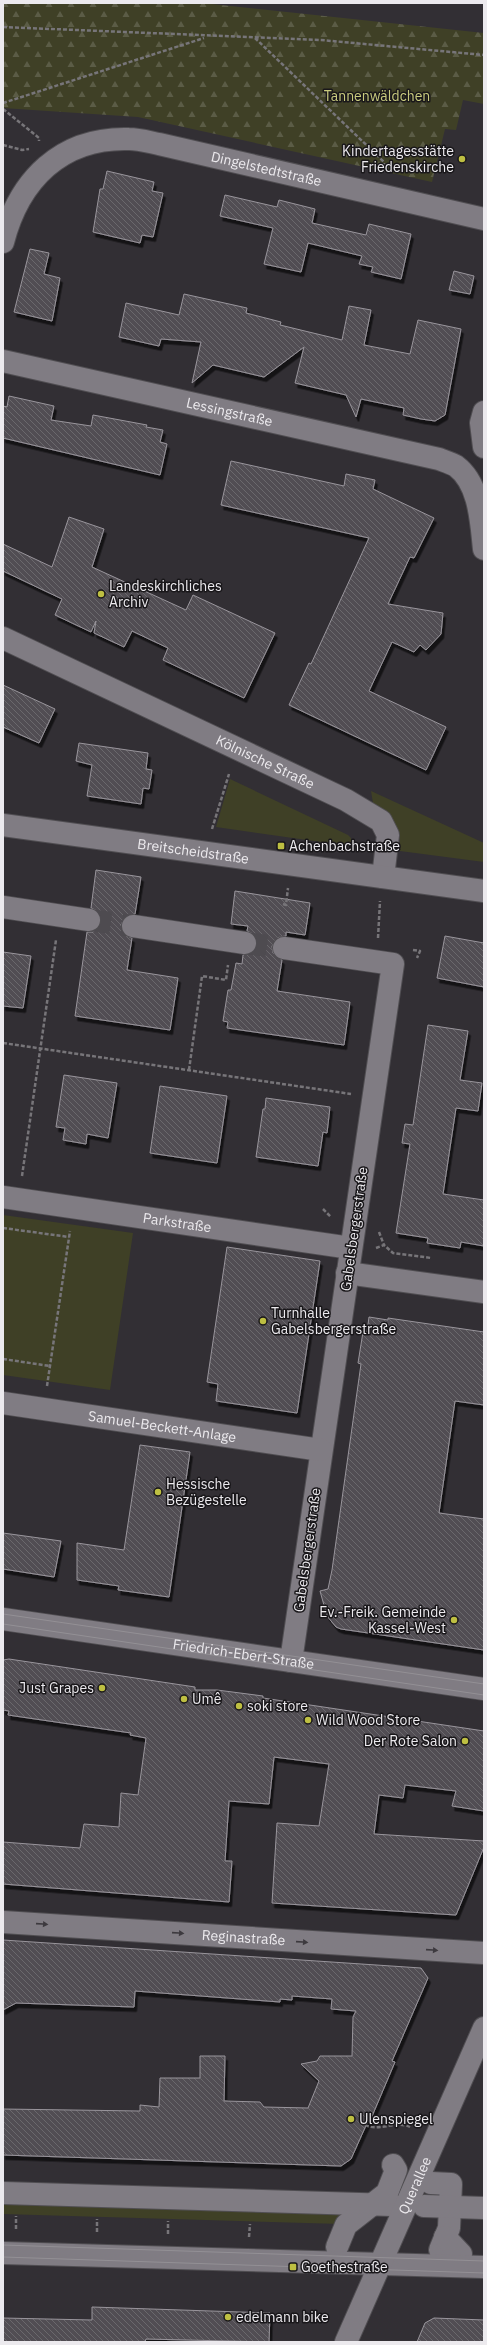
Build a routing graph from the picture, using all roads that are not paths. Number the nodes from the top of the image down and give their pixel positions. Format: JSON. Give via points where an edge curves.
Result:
{"nodes":[{"id":1,"x":484,"y":220,"type":"edge"},
{"id":2,"x":3,"y":242,"type":"edge"},
{"id":3,"x":3,"y":361,"type":"edge"},
{"id":4,"x":484,"y":412,"type":"edge"},
{"id":5,"x":484,"y":447,"type":"edge"},
{"id":6,"x":484,"y":549,"type":"edge"},
{"id":7,"x":3,"y":638,"type":"edge"},
{"id":8,"x":3,"y":825,"type":"edge"},
{"id":9,"x":383,"y":877,"type":"junction"},
{"id":10,"x":484,"y":891,"type":"edge"},
{"id":11,"x":3,"y":907,"type":"edge"},
{"id":12,"x":89,"y":920,"type":"tunnel mouth"},
{"id":13,"x":133,"y":926,"type":"tunnel mouth"},
{"id":14,"x":239,"y":942,"type":"tunnel mouth"},
{"id":15,"x":284,"y":948,"type":"tunnel mouth"},
{"id":16,"x":11,"y":1198,"type":"edge"},
{"id":17,"x":352,"y":1244,"type":"junction"},
{"id":18,"x":348,"y":1273,"type":"junction"},
{"id":19,"x":484,"y":1292,"type":"edge"},
{"id":20,"x":3,"y":1403,"type":"edge"},
{"id":21,"x":321,"y":1450,"type":"junction"},
{"id":22,"x":3,"y":1619,"type":"edge"},
{"id":23,"x":290,"y":1661,"type":"junction"},
{"id":24,"x":484,"y":1689,"type":"edge"},
{"id":25,"x":3,"y":1922,"type":"edge"},
{"id":26,"x":484,"y":1953,"type":"edge"},
{"id":27,"x":484,"y":2028,"type":"edge"},
{"id":28,"x":395,"y":2176,"type":"dead end"},
{"id":29,"x":446,"y":2178,"type":"dead end"},
{"id":30,"x":3,"y":2193,"type":"edge"},
{"id":31,"x":381,"y":2205,"type":"junction"},
{"id":32,"x":424,"y":2206,"type":"dead end"},
{"id":33,"x":450,"y":2207,"type":"junction"},
{"id":34,"x":484,"y":2208,"type":"edge"},
{"id":35,"x":336,"y":2246,"type":"dead end"},
{"id":36,"x":3,"y":2253,"type":"edge"},
{"id":37,"x":461,"y":2254,"type":"dead end"},
{"id":38,"x":381,"y":2264,"type":"junction"},
{"id":39,"x":484,"y":2267,"type":"edge"},
{"id":40,"x":346,"y":2342,"type":"edge"}],
"edges":[{"from":1,"to":2,"type":"street","name":"Dingelstedtstraße","via":[[159,144],[130,139],[110,139],[68,151],[50,162],[25,192],[10,217]]},
{"from":3,"to":6,"type":"street","name":"Lessingstraße","via":[[439,459],[456,466],[467,477],[476,497]]},
{"from":4,"to":5,"type":"street"},
{"from":7,"to":9,"type":"street","name":"Kölnische Straße","via":[[346,800],[381,821],[388,835]]},
{"from":8,"to":9,"type":"street","name":"Breitscheidstraße"},
{"from":9,"to":10,"type":"street"},
{"from":11,"to":12,"type":"street"},
{"from":13,"to":14,"type":"street"},
{"from":15,"to":17,"type":"street","name":"Gabelsbergerstraße","via":[[393,964]]},
{"from":16,"to":17,"type":"street","name":"Parkstraße"},
{"from":17,"to":18,"type":"street","name":"Gabelsbergerstraße"},
{"from":18,"to":19,"type":"street"},
{"from":18,"to":21,"type":"street","name":"Gabelsbergerstraße"},
{"from":20,"to":21,"type":"street","name":"Samuel-Beckett-Anlage"},
{"from":21,"to":23,"type":"street","name":"Gabelsbergerstraße"},
{"from":22,"to":23,"type":"street","name":"Friedrich-Ebert-Straße"},
{"from":23,"to":24,"type":"street","name":"Friedrich-Ebert-Straße"},
{"from":25,"to":26,"type":"street","name":"Reginastraße","one_way":true},
{"from":27,"to":38,"type":"street","name":"Querallee"},
{"from":28,"to":31,"type":"street"},
{"from":29,"to":33,"type":"street"},
{"from":30,"to":31,"type":"street"},
{"from":31,"to":35,"type":"street","via":[[346,2225]]},
{"from":32,"to":33,"type":"street"},
{"from":33,"to":34,"type":"street"},
{"from":33,"to":37,"type":"street","via":[[449,2228],[443,2243]]},
{"from":36,"to":38,"type":"street"},
{"from":38,"to":39,"type":"street"},
{"from":38,"to":40,"type":"street","name":"Querallee"}]}
